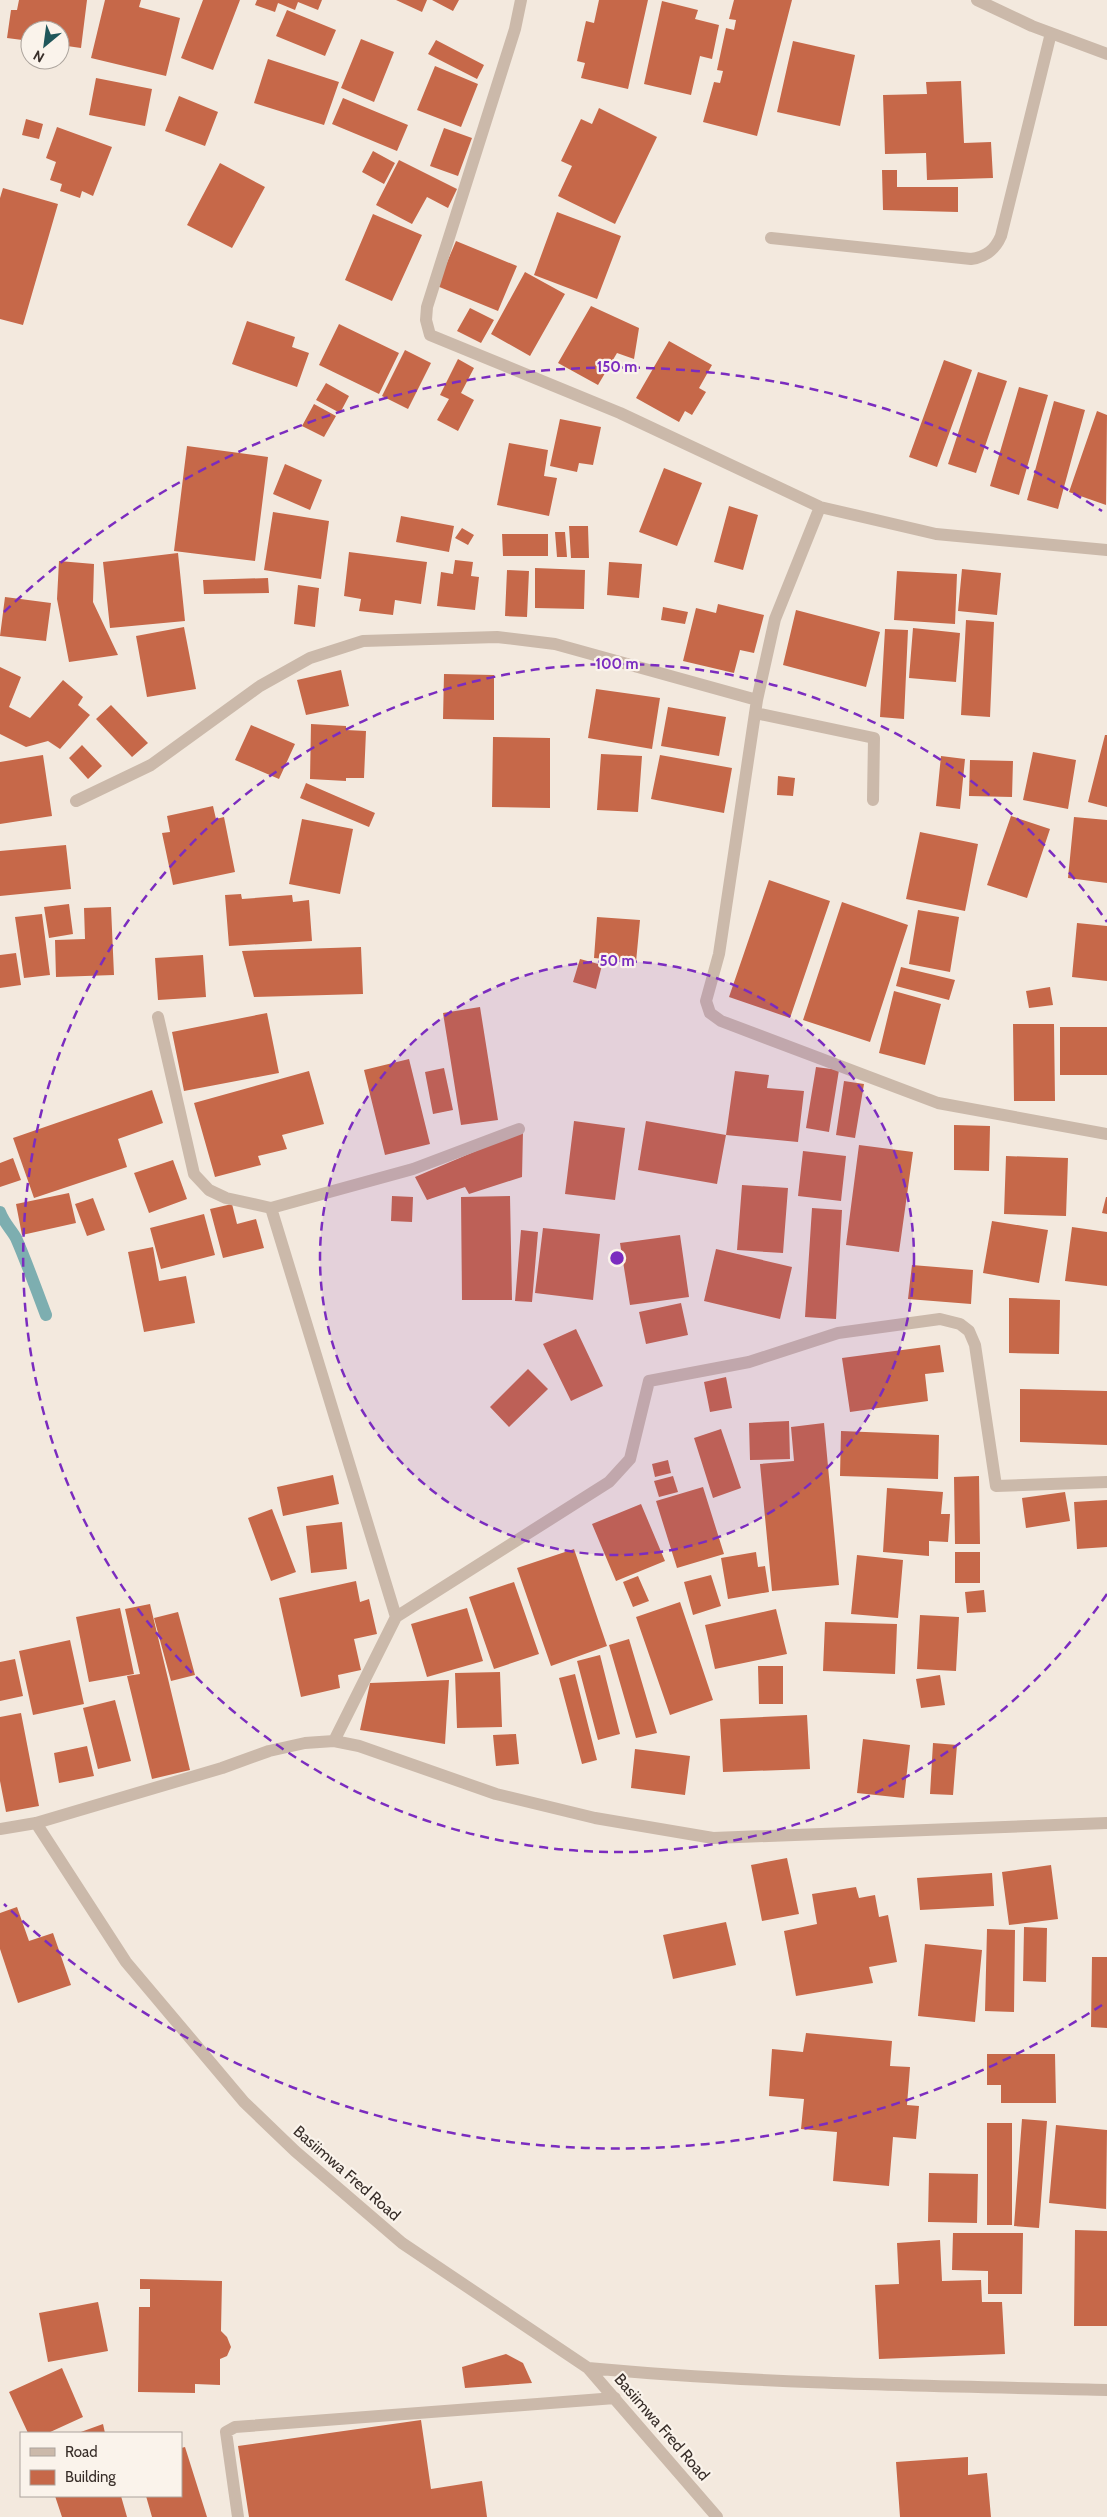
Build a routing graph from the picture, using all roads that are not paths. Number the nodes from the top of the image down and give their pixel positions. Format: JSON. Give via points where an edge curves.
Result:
{"nodes":[{"id":1,"x":521,"y":0,"type":"edge"},
{"id":2,"x":977,"y":0,"type":"edge"},
{"id":3,"x":1051,"y":34,"type":"junction"},
{"id":4,"x":1107,"y":54,"type":"edge"},
{"id":5,"x":771,"y":238,"type":"dead end"},
{"id":6,"x":820,"y":507,"type":"junction"},
{"id":7,"x":1107,"y":550,"type":"edge"},
{"id":8,"x":757,"y":700,"type":"junction"},
{"id":9,"x":755,"y":713,"type":"junction"},
{"id":10,"x":873,"y":800,"type":"dead end"},
{"id":11,"x":76,"y":801,"type":"dead end"},
{"id":12,"x":158,"y":1017,"type":"dead end"},
{"id":13,"x":518,"y":1129,"type":"dead end"},
{"id":14,"x":1107,"y":1134,"type":"edge"},
{"id":15,"x":271,"y":1208,"type":"junction"},
{"id":16,"x":1107,"y":1482,"type":"edge"},
{"id":17,"x":396,"y":1617,"type":"junction"},
{"id":18,"x":334,"y":1741,"type":"junction"},
{"id":19,"x":36,"y":1823,"type":"junction"},
{"id":20,"x":1107,"y":1823,"type":"edge"},
{"id":21,"x":0,"y":1829,"type":"edge"},
{"id":22,"x":588,"y":2368,"type":"junction"},
{"id":23,"x":1107,"y":2390,"type":"edge"},
{"id":24,"x":615,"y":2398,"type":"junction"},
{"id":25,"x":238,"y":2517,"type":"edge"},
{"id":26,"x":717,"y":2517,"type":"edge"}],
"edges":[{"from":1,"to":6,"type":"street","via":[[515,29],[427,307],[430,335],[620,413]]},
{"from":2,"to":3,"type":"street"},
{"from":3,"to":4,"type":"street"},
{"from":3,"to":5,"type":"street","via":[[1001,236],[989,253],[971,259]]},
{"from":6,"to":7,"type":"street","via":[[936,534]]},
{"from":6,"to":8,"type":"street","via":[[775,619]]},
{"from":8,"to":9,"type":"street"},
{"from":8,"to":11,"type":"street","via":[[555,644],[497,637],[363,641],[310,658],[260,686],[150,765]]},
{"from":9,"to":10,"type":"street","via":[[874,738]]},
{"from":9,"to":14,"type":"street","via":[[718,954],[706,1001],[710,1012],[721,1021],[938,1103]]},
{"from":12,"to":15,"type":"street","via":[[194,1174],[209,1190],[226,1198]]},
{"from":13,"to":15,"type":"street","via":[[413,1169]]},
{"from":15,"to":17,"type":"street"},
{"from":16,"to":17,"type":"street","via":[[996,1486],[975,1345],[969,1331],[960,1324],[940,1319],[838,1332],[749,1362],[650,1381],[630,1459],[609,1482]]},
{"from":17,"to":18,"type":"street"},
{"from":18,"to":19,"type":"street","via":[[269,1751]]},
{"from":18,"to":20,"type":"street","via":[[359,1746],[496,1794],[595,1818],[713,1838]]},
{"from":19,"to":21,"type":"street"},
{"from":19,"to":22,"type":"street","name":"Basiimwa Fred Road","via":[[126,1962],[244,2102],[402,2243]]},
{"from":22,"to":23,"type":"street","via":[[681,2376],[899,2386]]},
{"from":22,"to":24,"type":"street","name":"Basiimwa Fred Road"},
{"from":24,"to":25,"type":"street","via":[[235,2427],[226,2432]]},
{"from":24,"to":26,"type":"street","name":"Basiimwa Fred Road"}]}
